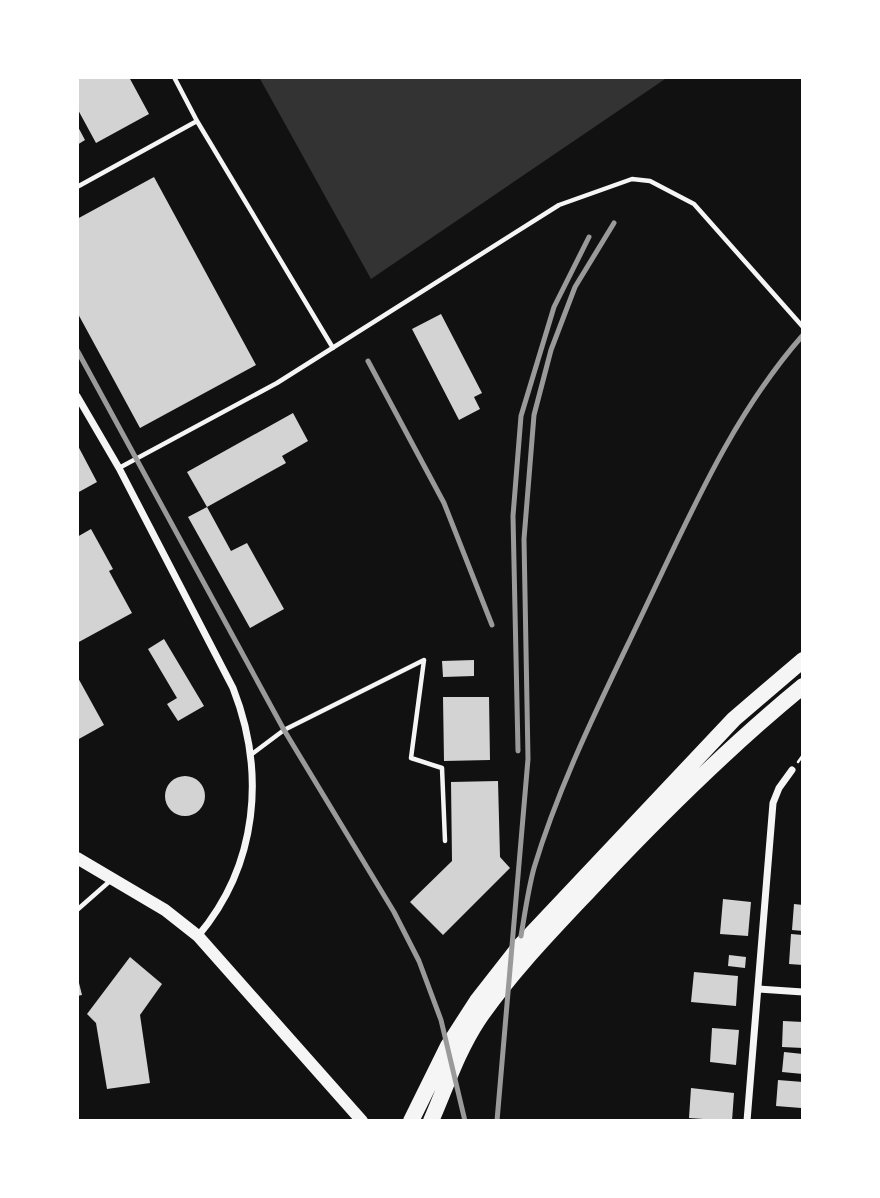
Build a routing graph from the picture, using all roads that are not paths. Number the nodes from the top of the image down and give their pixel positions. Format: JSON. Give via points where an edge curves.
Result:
{"nodes":[{"id":1,"x":174,"y":77,"type":"edge"},
{"id":2,"x":197,"y":121,"type":"junction"},
{"id":3,"x":77,"y":187,"type":"edge"},
{"id":4,"x":801,"y":320,"type":"edge"},
{"id":5,"x":803,"y":327,"type":"edge"},
{"id":6,"x":333,"y":348,"type":"junction"},
{"id":7,"x":77,"y":396,"type":"edge"},
{"id":8,"x":119,"y":468,"type":"junction"},
{"id":9,"x":803,"y":660,"type":"edge"},
{"id":10,"x":803,"y":686,"type":"edge"},
{"id":11,"x":252,"y":754,"type":"junction"},
{"id":12,"x":792,"y":770,"type":"dead end"},
{"id":13,"x":444,"y":841,"type":"dead end"},
{"id":14,"x":77,"y":858,"type":"edge"},
{"id":15,"x":113,"y":878,"type":"junction"},
{"id":16,"x":77,"y":910,"type":"edge"},
{"id":17,"x":198,"y":936,"type":"junction"},
{"id":18,"x":759,"y":989,"type":"junction"},
{"id":19,"x":803,"y":992,"type":"edge"},
{"id":20,"x":362,"y":1121,"type":"edge"},
{"id":21,"x":411,"y":1121,"type":"edge"},
{"id":22,"x":431,"y":1121,"type":"edge"},
{"id":23,"x":747,"y":1121,"type":"edge"}],
"edges":[{"from":1,"to":2,"type":"lane"},
{"from":2,"to":3,"type":"lane"},
{"from":2,"to":6,"type":"lane"},
{"from":4,"to":5,"type":"lane"},
{"from":4,"to":6,"type":"lane","via":[[694,204],[650,181],[632,179],[559,205]]},
{"from":6,"to":8,"type":"lane"},
{"from":7,"to":8,"type":"street"},
{"from":8,"to":11,"type":"street","via":[[233,688]]},
{"from":9,"to":21,"type":"main road","via":[[734,719],[520,946],[448,1045]]},
{"from":10,"to":22,"type":"main road","via":[[683,792],[519,964],[453,1064]]},
{"from":11,"to":13,"type":"lane","via":[[284,730],[424,660],[411,758],[442,768]]},
{"from":11,"to":17,"type":"street","via":[[249,823],[241,864],[223,901]]},
{"from":12,"to":18,"type":"street","via":[[773,803]]},
{"from":14,"to":15,"type":"street"},
{"from":15,"to":16,"type":"lane"},
{"from":15,"to":17,"type":"street","via":[[165,909]]},
{"from":17,"to":20,"type":"street"},
{"from":18,"to":19,"type":"street"},
{"from":18,"to":23,"type":"street"}]}
